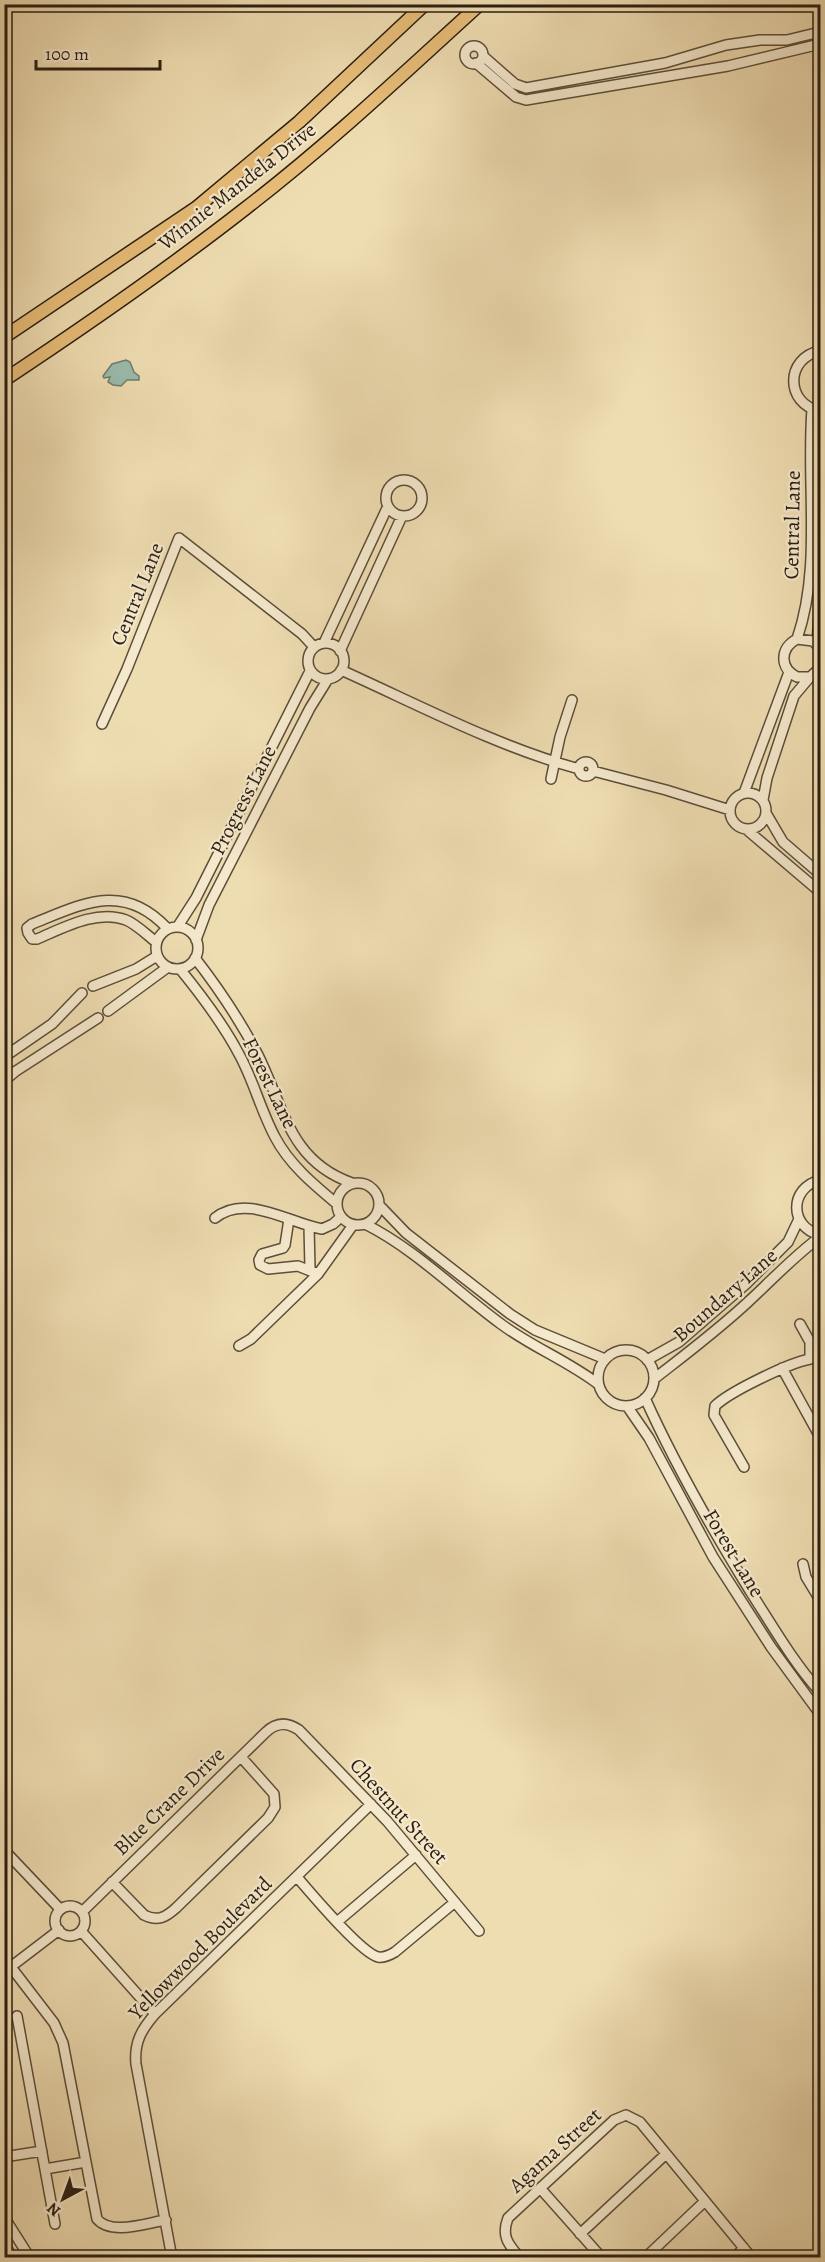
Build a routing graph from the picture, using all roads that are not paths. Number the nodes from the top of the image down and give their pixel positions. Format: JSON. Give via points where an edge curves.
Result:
{"nodes":[{"id":1,"x":425,"y":4,"type":"edge"},
{"id":2,"x":480,"y":4,"type":"edge"},
{"id":3,"x":816,"y":33,"type":"edge"},
{"id":4,"x":818,"y":45,"type":"edge"},
{"id":5,"x":4,"y":337,"type":"edge"},
{"id":6,"x":820,"y":351,"type":"edge"},
{"id":7,"x":4,"y":380,"type":"edge"},
{"id":8,"x":817,"y":410,"type":"edge"},
{"id":9,"x":388,"y":506,"type":"junction"},
{"id":10,"x":402,"y":516,"type":"junction"},
{"id":11,"x":820,"y":598,"type":"edge"},
{"id":12,"x":797,"y":639,"type":"junction"},
{"id":13,"x":324,"y":643,"type":"junction"},
{"id":14,"x":819,"y":646,"type":"edge"},
{"id":15,"x":314,"y":647,"type":"junction"},
{"id":16,"x":340,"y":651,"type":"junction"},
{"id":17,"x":820,"y":668,"type":"edge"},
{"id":18,"x":341,"y":670,"type":"junction"},
{"id":19,"x":310,"y":671,"type":"junction"},
{"id":20,"x":789,"y":672,"type":"junction"},
{"id":21,"x":810,"y":677,"type":"junction"},
{"id":22,"x":328,"y":679,"type":"junction"},
{"id":23,"x":572,"y":700,"type":"dead end"},
{"id":24,"x":102,"y":724,"type":"dead end"},
{"id":25,"x":554,"y":762,"type":"junction"},
{"id":26,"x":551,"y":779,"type":"dead end"},
{"id":27,"x":744,"y":793,"type":"junction"},
{"id":28,"x":763,"y":800,"type":"junction"},
{"id":29,"x":730,"y":810,"type":"junction"},
{"id":30,"x":766,"y":813,"type":"junction"},
{"id":31,"x":746,"y":829,"type":"junction"},
{"id":32,"x":820,"y":874,"type":"edge"},
{"id":33,"x":820,"y":892,"type":"edge"},
{"id":34,"x":178,"y":927,"type":"junction"},
{"id":35,"x":167,"y":928,"type":"junction"},
{"id":36,"x":196,"y":940,"type":"junction"},
{"id":37,"x":156,"y":942,"type":"junction"},
{"id":38,"x":157,"y":956,"type":"junction"},
{"id":39,"x":195,"y":958,"type":"junction"},
{"id":40,"x":168,"y":967,"type":"junction"},
{"id":41,"x":180,"y":969,"type":"junction"},
{"id":42,"x":93,"y":986,"type":"dead end"},
{"id":43,"x":82,"y":993,"type":"dead end"},
{"id":44,"x":108,"y":1011,"type":"dead end"},
{"id":45,"x":98,"y":1018,"type":"dead end"},
{"id":46,"x":4,"y":1057,"type":"edge"},
{"id":47,"x":4,"y":1081,"type":"edge"},
{"id":48,"x":820,"y":1180,"type":"edge"},
{"id":49,"x":352,"y":1183,"type":"junction"},
{"id":50,"x":337,"y":1204,"type":"junction"},
{"id":51,"x":380,"y":1206,"type":"junction"},
{"id":52,"x":341,"y":1217,"type":"junction"},
{"id":53,"x":215,"y":1218,"type":"dead end"},
{"id":54,"x":289,"y":1219,"type":"junction"},
{"id":55,"x":799,"y":1219,"type":"junction"},
{"id":56,"x":365,"y":1224,"type":"junction"},
{"id":57,"x":353,"y":1225,"type":"junction"},
{"id":58,"x":309,"y":1226,"type":"junction"},
{"id":59,"x":820,"y":1236,"type":"edge"},
{"id":60,"x":314,"y":1271,"type":"junction"},
{"id":61,"x":800,"y":1324,"type":"dead end"},
{"id":62,"x":239,"y":1346,"type":"dead end"},
{"id":63,"x":605,"y":1359,"type":"junction"},
{"id":64,"x":647,"y":1360,"type":"junction"},
{"id":65,"x":782,"y":1368,"type":"junction"},
{"id":66,"x":654,"y":1379,"type":"junction"},
{"id":67,"x":598,"y":1384,"type":"junction"},
{"id":68,"x":645,"y":1398,"type":"junction"},
{"id":69,"x":627,"y":1406,"type":"junction"},
{"id":70,"x":657,"y":1425,"type":"junction"},
{"id":71,"x":644,"y":1431,"type":"junction"},
{"id":72,"x":820,"y":1437,"type":"edge"},
{"id":73,"x":744,"y":1467,"type":"dead end"},
{"id":74,"x":803,"y":1564,"type":"dead end"},
{"id":75,"x":820,"y":1600,"type":"edge"},
{"id":76,"x":820,"y":1692,"type":"edge"},
{"id":77,"x":819,"y":1708,"type":"edge"},
{"id":78,"x":285,"y":1724,"type":"joint"},
{"id":79,"x":240,"y":1757,"type":"junction"},
{"id":80,"x":371,"y":1804,"type":"junction"},
{"id":81,"x":4,"y":1850,"type":"edge"},
{"id":82,"x":416,"y":1855,"type":"junction"},
{"id":83,"x":297,"y":1877,"type":"junction"},
{"id":84,"x":112,"y":1882,"type":"junction"},
{"id":85,"x":455,"y":1902,"type":"junction"},
{"id":86,"x":60,"y":1909,"type":"junction"},
{"id":87,"x":82,"y":1911,"type":"junction"},
{"id":88,"x":337,"y":1922,"type":"junction"},
{"id":89,"x":59,"y":1930,"type":"junction"},
{"id":90,"x":81,"y":1931,"type":"junction"},
{"id":91,"x":479,"y":1931,"type":"dead end"},
{"id":92,"x":8,"y":1969,"type":"edge"},
{"id":93,"x":155,"y":2014,"type":"junction"},
{"id":94,"x":17,"y":2016,"type":"dead end"},
{"id":95,"x":42,"y":2151,"type":"junction"},
{"id":96,"x":666,"y":2154,"type":"junction"},
{"id":97,"x":4,"y":2157,"type":"edge"},
{"id":98,"x":86,"y":2162,"type":"junction"},
{"id":99,"x":45,"y":2169,"type":"junction"},
{"id":100,"x":540,"y":2188,"type":"junction"},
{"id":101,"x":705,"y":2200,"type":"junction"},
{"id":102,"x":4,"y":2217,"type":"edge"},
{"id":103,"x":166,"y":2220,"type":"junction"},
{"id":104,"x":55,"y":2224,"type":"dead end"},
{"id":105,"x":580,"y":2234,"type":"junction"},
{"id":106,"x":4,"y":2244,"type":"edge"},
{"id":107,"x":744,"y":2248,"type":"junction"},
{"id":108,"x":13,"y":2258,"type":"edge"},
{"id":109,"x":30,"y":2258,"type":"edge"},
{"id":110,"x":172,"y":2258,"type":"edge"},
{"id":111,"x":520,"y":2258,"type":"edge"},
{"id":112,"x":602,"y":2258,"type":"edge"},
{"id":113,"x":645,"y":2258,"type":"edge"},
{"id":114,"x":734,"y":2258,"type":"edge"},
{"id":115,"x":753,"y":2258,"type":"edge"}],
"edges":[{"from":1,"to":5,"type":"main road","name":"Winnie Mandela Drive","via":[[307,115],[196,208]]},
{"from":2,"to":7,"type":"main road","name":"Winnie Mandela Drive","via":[[247,208],[102,315]]},
{"from":3,"to":4,"type":"street","via":[[809,41]]},
{"from":3,"to":4,"type":"street","via":[[726,45],[665,63],[526,88],[479,60],[516,97],[526,100],[728,66]]},
{"from":6,"to":8,"type":"street","name":"Central Lane","via":[[801,361],[794,376],[796,392],[806,405]]},
{"from":8,"to":12,"type":"street","name":"Central Lane","via":[[810,435],[809,583]]},
{"from":9,"to":10,"type":"street"},
{"from":9,"to":10,"type":"street","via":[[387,490],[392,484],[399,480],[415,483],[423,497],[421,505],[417,512]]},
{"from":9,"to":13,"type":"street"},
{"from":10,"to":16,"type":"street"},
{"from":11,"to":14,"type":"street","name":"Central Lane"},
{"from":12,"to":14,"type":"street","name":"Central Lane","via":[[808,639]]},
{"from":12,"to":20,"type":"street","name":"Central Lane","via":[[783,656]]},
{"from":13,"to":15,"type":"street"},
{"from":13,"to":16,"type":"street"},
{"from":15,"to":19,"type":"street","via":[[308,656]]},
{"from":15,"to":24,"type":"street","name":"Central Lane","via":[[179,538]]},
{"from":16,"to":18,"type":"street","via":[[344,660]]},
{"from":17,"to":21,"type":"street"},
{"from":18,"to":22,"type":"street"},
{"from":18,"to":25,"type":"street"},
{"from":19,"to":22,"type":"street","via":[[318,678]]},
{"from":19,"to":34,"type":"street","name":"Progress Lane"},
{"from":20,"to":21,"type":"street","via":[[796,677]]},
{"from":20,"to":27,"type":"street","name":"Central Lane"},
{"from":21,"to":28,"type":"street","via":[[794,696]]},
{"from":22,"to":36,"type":"street","name":"Progress Lane","via":[[209,905]]},
{"from":23,"to":25,"type":"street"},
{"from":25,"to":26,"type":"street"},
{"from":25,"to":29,"type":"street","via":[[579,769],[587,762],[592,771]]},
{"from":27,"to":28,"type":"street"},
{"from":27,"to":29,"type":"street","name":"Central Lane","via":[[734,800]]},
{"from":28,"to":30,"type":"street"},
{"from":29,"to":31,"type":"street","via":[[738,826]]},
{"from":30,"to":31,"type":"street","via":[[761,824]]},
{"from":30,"to":32,"type":"street","via":[[783,842]]},
{"from":31,"to":33,"type":"street"},
{"from":34,"to":35,"type":"street"},
{"from":34,"to":36,"type":"street","via":[[189,930]]},
{"from":35,"to":37,"type":"street"},
{"from":35,"to":37,"type":"street","via":[[154,914],[133,903],[109,900],[84,903],[27,928],[32,939],[37,939],[95,917],[116,918],[126,920]]},
{"from":36,"to":39,"type":"street"},
{"from":37,"to":38,"type":"street"},
{"from":38,"to":40,"type":"street"},
{"from":38,"to":42,"type":"street"},
{"from":39,"to":41,"type":"street"},
{"from":39,"to":49,"type":"street","name":"Forest Lane","via":[[235,1013],[259,1057],[288,1128],[333,1177]]},
{"from":40,"to":41,"type":"street"},
{"from":40,"to":44,"type":"street"},
{"from":41,"to":50,"type":"street","name":"Forest Lane","via":[[240,1056],[286,1156]]},
{"from":43,"to":46,"type":"street","via":[[52,1024]]},
{"from":45,"to":47,"type":"street"},
{"from":48,"to":55,"type":"street","name":"Boundary Lane","via":[[800,1195]]},
{"from":49,"to":50,"type":"street","via":[[341,1191]]},
{"from":49,"to":51,"type":"street","via":[[371,1187]]},
{"from":50,"to":52,"type":"street"},
{"from":51,"to":56,"type":"street","via":[[374,1219]]},
{"from":51,"to":63,"type":"street","via":[[406,1233],[510,1314],[545,1335]]},
{"from":52,"to":57,"type":"street"},
{"from":52,"to":58,"type":"street","via":[[327,1228]]},
{"from":53,"to":54,"type":"street","via":[[232,1208]]},
{"from":54,"to":58,"type":"street"},
{"from":54,"to":60,"type":"street","via":[[285,1245],[262,1254],[260,1265],[268,1269],[298,1266]]},
{"from":55,"to":59,"type":"street","via":[[807,1230]]},
{"from":55,"to":64,"type":"street","name":"Boundary Lane","via":[[788,1242],[746,1284],[679,1342]]},
{"from":56,"to":57,"type":"street"},
{"from":56,"to":67,"type":"street","via":[[397,1243],[516,1334]]},
{"from":57,"to":60,"type":"street"},
{"from":58,"to":60,"type":"street"},
{"from":59,"to":66,"type":"street","name":"Boundary Lane","via":[[732,1316]]},
{"from":60,"to":62,"type":"street","via":[[251,1339]]},
{"from":61,"to":65,"type":"street","via":[[810,1342],[810,1359]]},
{"from":63,"to":64,"type":"street","via":[[626,1350]]},
{"from":63,"to":67,"type":"street"},
{"from":64,"to":66,"type":"street"},
{"from":65,"to":72,"type":"street"},
{"from":65,"to":73,"type":"street","via":[[715,1406],[714,1415]]},
{"from":66,"to":68,"type":"street"},
{"from":67,"to":69,"type":"street","via":[[609,1400]]},
{"from":68,"to":69,"type":"street"},
{"from":68,"to":70,"type":"street","name":"Forest Lane"},
{"from":69,"to":71,"type":"street","name":"Forest Lane"},
{"from":70,"to":71,"type":"street"},
{"from":70,"to":76,"type":"street","name":"Forest Lane","via":[[731,1560]]},
{"from":71,"to":77,"type":"street","name":"Forest Lane","via":[[713,1557],[771,1647]]},
{"from":74,"to":75,"type":"street"},
{"from":78,"to":79,"type":"street","name":"Blue Crane Drive","via":[[270,1728]]},
{"from":78,"to":80,"type":"street","name":"Chestnut Street","via":[[299,1730]]},
{"from":79,"to":84,"type":"street","name":"Blue Crane Drive"},
{"from":79,"to":84,"type":"street","via":[[274,1794],[275,1807],[268,1818],[162,1918],[144,1915]]},
{"from":80,"to":82,"type":"street","name":"Chestnut Street"},
{"from":80,"to":83,"type":"street","name":"Yellowwood Boulevard"},
{"from":81,"to":86,"type":"street"},
{"from":82,"to":85,"type":"street","name":"Chestnut Street"},
{"from":82,"to":88,"type":"street"},
{"from":83,"to":88,"type":"street"},
{"from":83,"to":93,"type":"street","name":"Yellowwood Boulevard"},
{"from":84,"to":87,"type":"street","name":"Blue Crane Drive"},
{"from":85,"to":88,"type":"street","via":[[384,1957],[370,1953]]},
{"from":85,"to":91,"type":"street","name":"Chestnut Street"},
{"from":86,"to":87,"type":"street","via":[[72,1906]]},
{"from":86,"to":89,"type":"street","via":[[55,1922]]},
{"from":87,"to":90,"type":"street","via":[[85,1924]]},
{"from":89,"to":90,"type":"street","via":[[70,1936]]},
{"from":89,"to":92,"type":"street"},
{"from":90,"to":93,"type":"street"},
{"from":92,"to":98,"type":"street","via":[[61,2036]]},
{"from":93,"to":103,"type":"street","name":"Yellowwood Boulevard","via":[[138,2037],[135,2055]]},
{"from":94,"to":95,"type":"street"},
{"from":95,"to":97,"type":"street"},
{"from":95,"to":99,"type":"street"},
{"from":96,"to":100,"type":"street","name":"Agama Street","via":[[640,2122],[631,2116],[621,2116]]},
{"from":96,"to":101,"type":"street","name":"Agama Street"},
{"from":96,"to":105,"type":"street"},
{"from":98,"to":99,"type":"street"},
{"from":98,"to":103,"type":"street","via":[[100,2223],[116,2228]]},
{"from":99,"to":104,"type":"street"},
{"from":100,"to":105,"type":"street"},
{"from":100,"to":111,"type":"street","name":"Agama Street","via":[[513,2212],[506,2224],[505,2237]]},
{"from":101,"to":107,"type":"street","name":"Agama Street"},
{"from":101,"to":113,"type":"street"},
{"from":102,"to":109,"type":"street"},
{"from":103,"to":110,"type":"street","name":"Yellowwood Boulevard"},
{"from":105,"to":112,"type":"street"},
{"from":106,"to":108,"type":"street"},
{"from":107,"to":114,"type":"street"},
{"from":107,"to":115,"type":"street","name":"Agama Street"}]}
